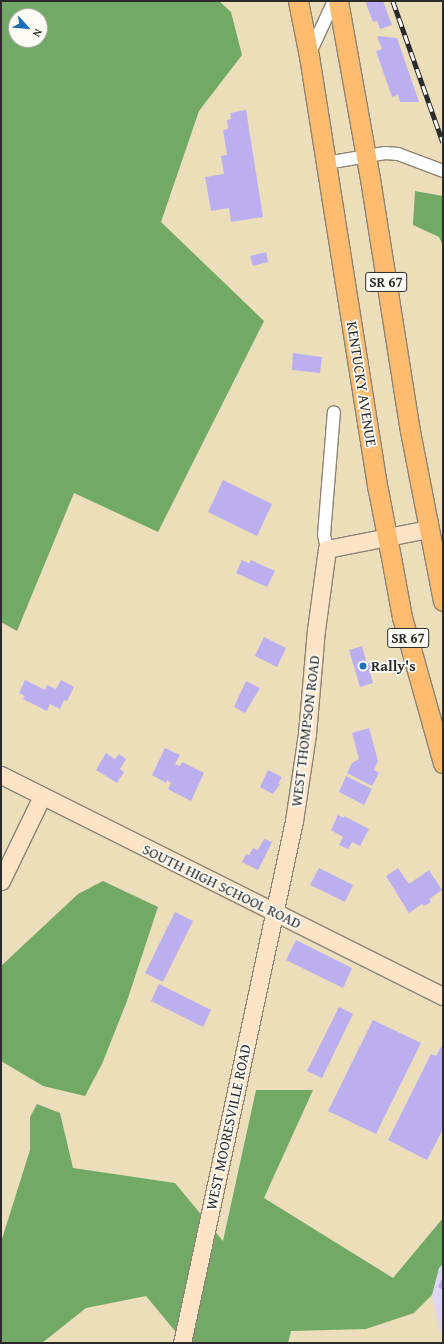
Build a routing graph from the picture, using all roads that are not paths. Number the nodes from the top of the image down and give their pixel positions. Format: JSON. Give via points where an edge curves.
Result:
{"nodes":[{"id":1,"x":298,"y":1,"type":"edge"},
{"id":2,"x":334,"y":1,"type":"edge"},
{"id":3,"x":338,"y":1,"type":"edge"},
{"id":4,"x":309,"y":56,"type":"junction"},
{"id":5,"x":365,"y":156,"type":"junction"},
{"id":6,"x":326,"y":163,"type":"junction"},
{"id":7,"x":443,"y":171,"type":"edge"},
{"id":8,"x":334,"y":412,"type":"dead end"},
{"id":9,"x":428,"y":529,"type":"junction"},
{"id":10,"x":387,"y":536,"type":"junction"},
{"id":11,"x":327,"y":549,"type":"junction"},
{"id":12,"x":443,"y":601,"type":"edge"},
{"id":13,"x":443,"y":762,"type":"edge"},
{"id":14,"x":1,"y":775,"type":"edge"},
{"id":15,"x":42,"y":796,"type":"junction"},
{"id":16,"x":1,"y":880,"type":"edge"},
{"id":17,"x":275,"y":912,"type":"junction"},
{"id":18,"x":443,"y":996,"type":"edge"},
{"id":19,"x":182,"y":1343,"type":"edge"}],
"edges":[{"from":1,"to":4,"type":"main road","name":"KENTUCKY AVENUE","number":"SR 67"},
{"from":2,"to":4,"type":"street"},
{"from":3,"to":5,"type":"main road","number":"SR 67"},
{"from":4,"to":6,"type":"main road","name":"KENTUCKY AVENUE","number":"SR 67"},
{"from":5,"to":6,"type":"street"},
{"from":5,"to":7,"type":"street","via":[[394,154]]},
{"from":5,"to":9,"type":"main road","number":"SR 67"},
{"from":6,"to":10,"type":"main road","name":"KENTUCKY AVENUE","number":"SR 67"},
{"from":8,"to":11,"type":"street","name":"WEST THOMPSON ROAD","via":[[324,535]]},
{"from":9,"to":10,"type":"street"},
{"from":9,"to":12,"type":"main road","number":"SR 67"},
{"from":10,"to":11,"type":"street"},
{"from":10,"to":13,"type":"main road","name":"KENTUCKY AVENUE","number":"SR 67","via":[[402,617]]},
{"from":11,"to":17,"type":"street","name":"WEST THOMPSON ROAD","via":[[299,792]]},
{"from":14,"to":15,"type":"street","name":"SOUTH HIGH SCHOOL ROAD"},
{"from":15,"to":16,"type":"street"},
{"from":15,"to":17,"type":"street","name":"SOUTH HIGH SCHOOL ROAD"},
{"from":17,"to":18,"type":"street","name":"SOUTH HIGH SCHOOL ROAD"},
{"from":17,"to":19,"type":"street","name":"WEST MOORESVILLE ROAD"}]}
